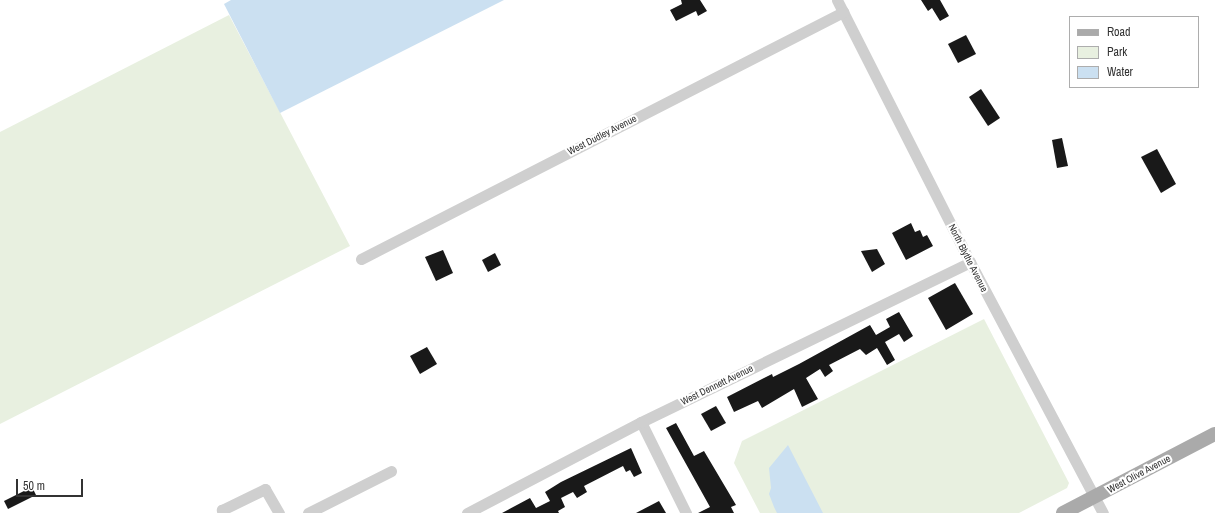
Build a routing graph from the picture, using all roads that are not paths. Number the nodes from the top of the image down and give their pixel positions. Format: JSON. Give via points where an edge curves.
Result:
{"nodes":[{"id":1,"x":837,"y":0,"type":"edge"},
{"id":2,"x":843,"y":12,"type":"junction"},
{"id":3,"x":362,"y":259,"type":"dead end"},
{"id":4,"x":970,"y":262,"type":"junction"},
{"id":5,"x":641,"y":422,"type":"junction"},
{"id":6,"x":1215,"y":434,"type":"edge"},
{"id":7,"x":391,"y":471,"type":"dead end"},
{"id":8,"x":1095,"y":497,"type":"junction"},
{"id":9,"x":220,"y":512,"type":"edge"},
{"id":10,"x":279,"y":513,"type":"edge"},
{"id":11,"x":308,"y":513,"type":"edge"},
{"id":12,"x":467,"y":513,"type":"edge"},
{"id":13,"x":686,"y":513,"type":"edge"},
{"id":14,"x":1063,"y":513,"type":"edge"},
{"id":15,"x":1103,"y":513,"type":"edge"}],
"edges":[{"from":1,"to":2,"type":"street","name":"North Blythe Avenue"},
{"from":2,"to":3,"type":"street","name":"West Dudley Avenue"},
{"from":2,"to":4,"type":"street","name":"North Blythe Avenue"},
{"from":4,"to":5,"type":"street","name":"West Dennett Avenue"},
{"from":4,"to":8,"type":"street","name":"North Blythe Avenue"},
{"from":5,"to":12,"type":"street","name":"West Dennett Avenue"},
{"from":5,"to":13,"type":"street"},
{"from":6,"to":8,"type":"main road","name":"West Olive Avenue"},
{"from":7,"to":11,"type":"street"},
{"from":8,"to":14,"type":"main road","name":"West Olive Avenue"},
{"from":8,"to":15,"type":"street","name":"North Blythe Avenue"},
{"from":9,"to":10,"type":"street","via":[[265,489]]}]}
